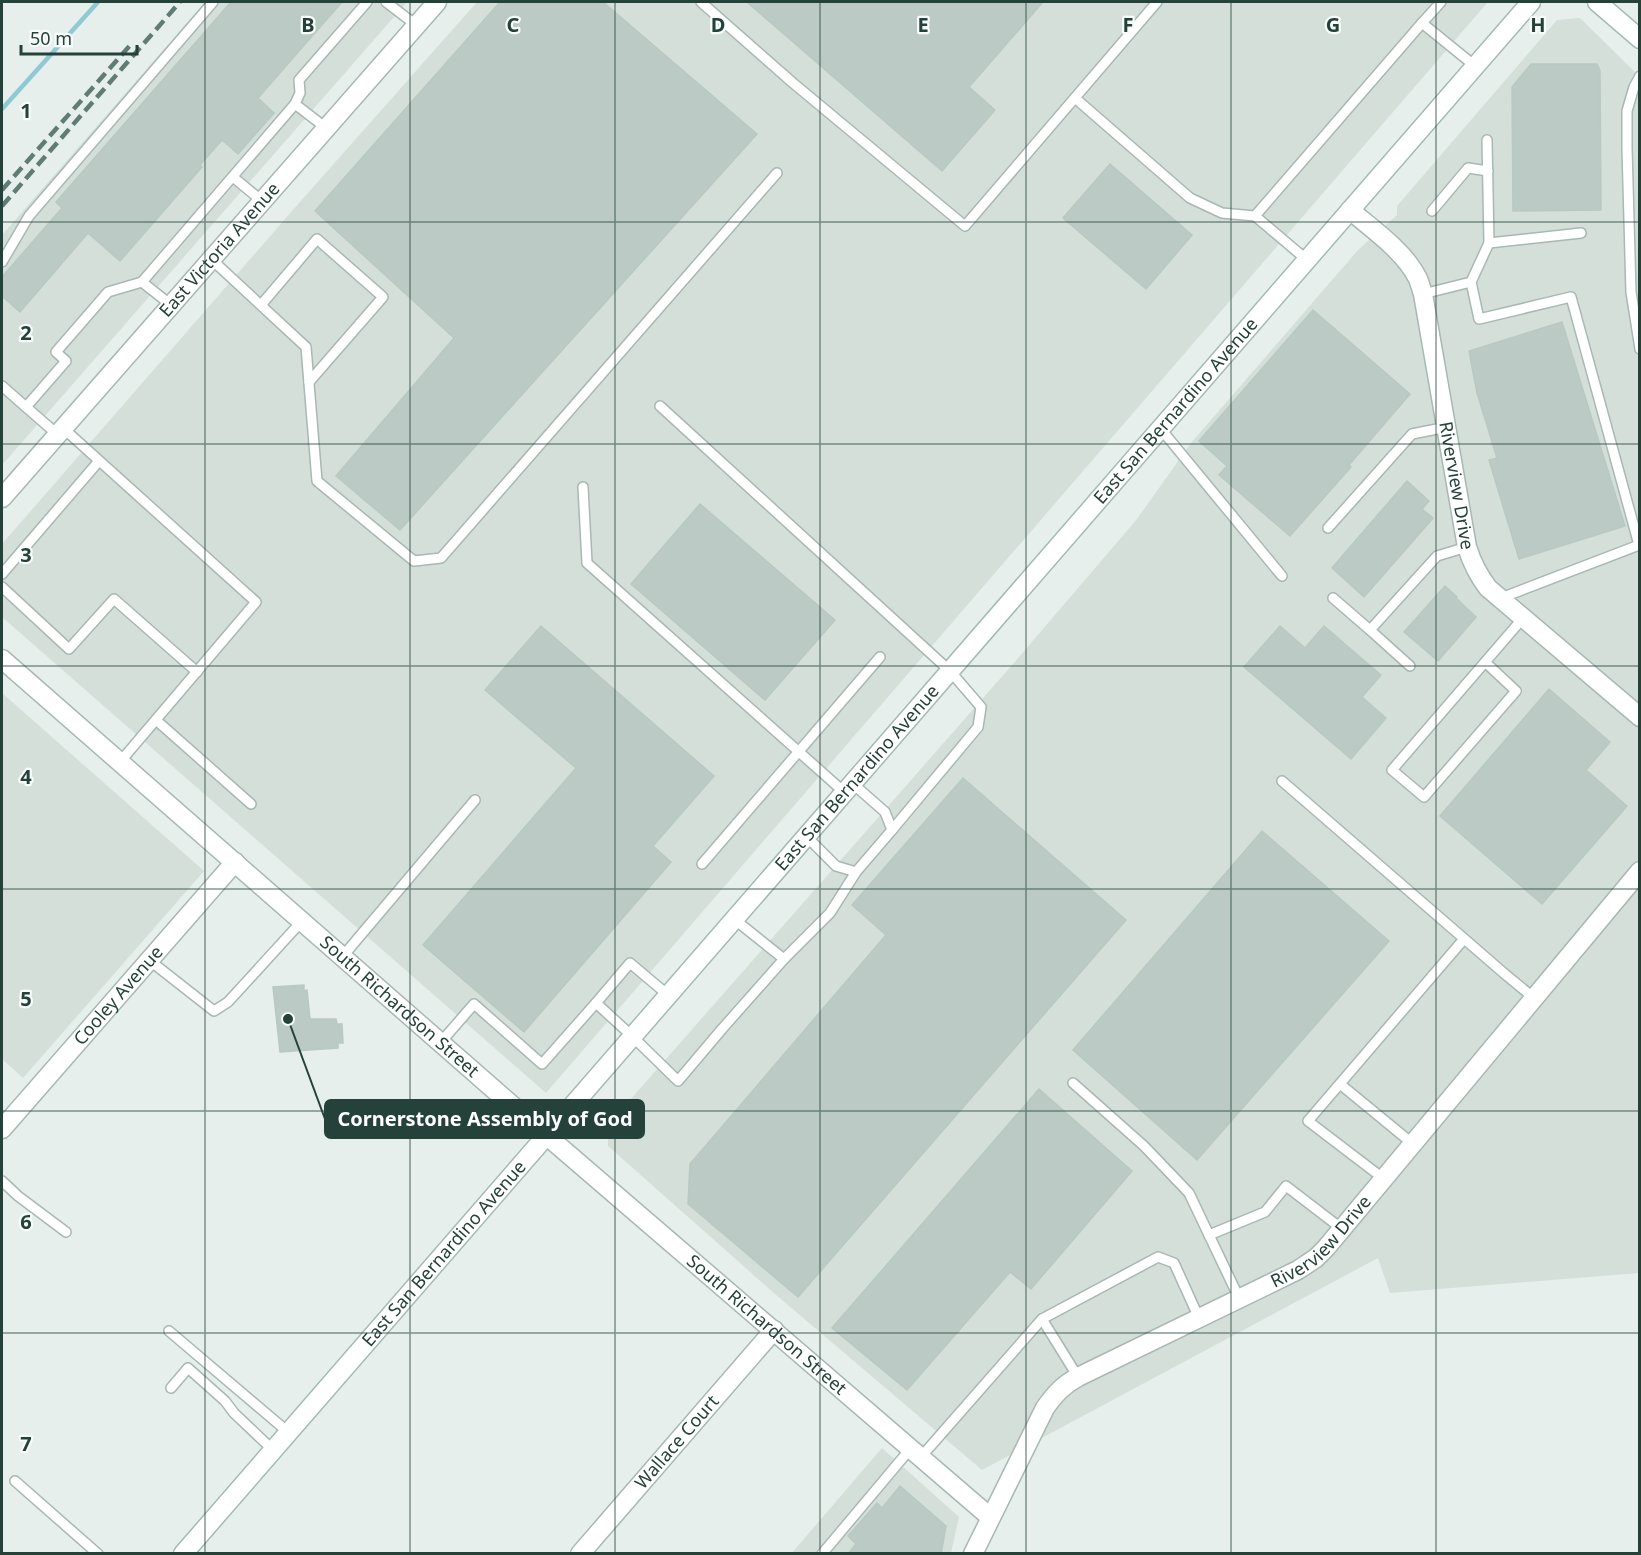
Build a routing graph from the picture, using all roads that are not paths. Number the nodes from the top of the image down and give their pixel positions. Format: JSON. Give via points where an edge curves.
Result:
{"nodes":[{"id":1,"x":213,"y":2,"type":"edge"},
{"id":2,"x":367,"y":2,"type":"edge"},
{"id":3,"x":386,"y":2,"type":"edge"},
{"id":4,"x":437,"y":2,"type":"edge"},
{"id":5,"x":701,"y":2,"type":"edge"},
{"id":6,"x":1157,"y":2,"type":"edge"},
{"id":7,"x":1441,"y":2,"type":"edge"},
{"id":8,"x":1530,"y":2,"type":"edge"},
{"id":9,"x":1597,"y":2,"type":"edge"},
{"id":10,"x":1422,"y":23,"type":"junction"},
{"id":11,"x":416,"y":25,"type":"junction"},
{"id":12,"x":1640,"y":39,"type":"edge"},
{"id":13,"x":1475,"y":66,"type":"junction"},
{"id":14,"x":1640,"y":76,"type":"edge"},
{"id":15,"x":1075,"y":98,"type":"junction"},
{"id":16,"x":295,"y":104,"type":"junction"},
{"id":17,"x":326,"y":128,"type":"junction"},
{"id":18,"x":1487,"y":140,"type":"dead end"},
{"id":19,"x":1488,"y":171,"type":"junction"},
{"id":20,"x":777,"y":173,"type":"dead end"},
{"id":21,"x":233,"y":177,"type":"junction"},
{"id":22,"x":262,"y":201,"type":"junction"},
{"id":23,"x":1350,"y":210,"type":"junction"},
{"id":24,"x":1432,"y":211,"type":"dead end"},
{"id":25,"x":1255,"y":216,"type":"junction"},
{"id":26,"x":1581,"y":233,"type":"dead end"},
{"id":27,"x":1489,"y":243,"type":"junction"},
{"id":28,"x":211,"y":259,"type":"junction"},
{"id":29,"x":1307,"y":260,"type":"junction"},
{"id":30,"x":2,"y":262,"type":"edge"},
{"id":31,"x":142,"y":282,"type":"junction"},
{"id":32,"x":1471,"y":282,"type":"junction"},
{"id":33,"x":1423,"y":294,"type":"junction"},
{"id":34,"x":171,"y":305,"type":"junction"},
{"id":35,"x":261,"y":305,"type":"junction"},
{"id":36,"x":1640,"y":349,"type":"edge"},
{"id":37,"x":309,"y":382,"type":"junction"},
{"id":38,"x":2,"y":386,"type":"edge"},
{"id":39,"x":660,"y":406,"type":"dead end"},
{"id":40,"x":26,"y":407,"type":"junction"},
{"id":41,"x":1447,"y":427,"type":"junction"},
{"id":42,"x":1160,"y":428,"type":"junction"},
{"id":43,"x":60,"y":431,"type":"junction"},
{"id":44,"x":99,"y":461,"type":"junction"},
{"id":45,"x":583,"y":487,"type":"dead end"},
{"id":46,"x":2,"y":498,"type":"edge"},
{"id":47,"x":1328,"y":528,"type":"dead end"},
{"id":48,"x":1467,"y":547,"type":"junction"},
{"id":49,"x":2,"y":574,"type":"edge"},
{"id":50,"x":1282,"y":576,"type":"dead end"},
{"id":51,"x":2,"y":587,"type":"edge"},
{"id":52,"x":1501,"y":597,"type":"junction"},
{"id":53,"x":1333,"y":598,"type":"dead end"},
{"id":54,"x":1524,"y":617,"type":"junction"},
{"id":55,"x":1370,"y":630,"type":"junction"},
{"id":56,"x":880,"y":657,"type":"dead end"},
{"id":57,"x":2,"y":659,"type":"edge"},
{"id":58,"x":1485,"y":662,"type":"junction"},
{"id":59,"x":1410,"y":666,"type":"dead end"},
{"id":60,"x":950,"y":671,"type":"junction"},
{"id":61,"x":196,"y":672,"type":"junction"},
{"id":62,"x":1640,"y":717,"type":"edge"},
{"id":63,"x":156,"y":720,"type":"junction"},
{"id":64,"x":798,"y":750,"type":"junction"},
{"id":65,"x":120,"y":762,"type":"junction"},
{"id":66,"x":1282,"y":781,"type":"dead end"},
{"id":67,"x":848,"y":788,"type":"junction"},
{"id":68,"x":475,"y":800,"type":"dead end"},
{"id":69,"x":251,"y":804,"type":"dead end"},
{"id":70,"x":892,"y":830,"type":"junction"},
{"id":71,"x":806,"y":836,"type":"junction"},
{"id":72,"x":235,"y":862,"type":"junction"},
{"id":73,"x":702,"y":864,"type":"dead end"},
{"id":74,"x":1640,"y":871,"type":"edge"},
{"id":75,"x":856,"y":872,"type":"junction"},
{"id":76,"x":734,"y":919,"type":"junction"},
{"id":77,"x":302,"y":921,"type":"junction"},
{"id":78,"x":1464,"y":939,"type":"junction"},
{"id":79,"x":343,"y":957,"type":"junction"},
{"id":80,"x":784,"y":959,"type":"junction"},
{"id":81,"x":149,"y":960,"type":"junction"},
{"id":82,"x":668,"y":995,"type":"junction"},
{"id":83,"x":1534,"y":998,"type":"junction"},
{"id":84,"x":596,"y":1003,"type":"junction"},
{"id":85,"x":632,"y":1036,"type":"junction"},
{"id":86,"x":441,"y":1042,"type":"junction"},
{"id":87,"x":1073,"y":1083,"type":"dead end"},
{"id":88,"x":1340,"y":1084,"type":"junction"},
{"id":89,"x":2,"y":1129,"type":"edge"},
{"id":90,"x":546,"y":1135,"type":"junction"},
{"id":91,"x":1413,"y":1144,"type":"junction"},
{"id":92,"x":1384,"y":1179,"type":"junction"},
{"id":93,"x":2,"y":1181,"type":"edge"},
{"id":94,"x":1342,"y":1229,"type":"junction"},
{"id":95,"x":66,"y":1232,"type":"dead end"},
{"id":96,"x":1209,"y":1235,"type":"junction"},
{"id":97,"x":1239,"y":1298,"type":"junction"},
{"id":98,"x":1199,"y":1318,"type":"junction"},
{"id":99,"x":1042,"y":1319,"type":"junction"},
{"id":100,"x":774,"y":1330,"type":"junction"},
{"id":101,"x":169,"y":1331,"type":"dead end"},
{"id":102,"x":1078,"y":1377,"type":"junction"},
{"id":103,"x":171,"y":1388,"type":"dead end"},
{"id":104,"x":288,"y":1432,"type":"junction"},
{"id":105,"x":273,"y":1450,"type":"junction"},
{"id":106,"x":916,"y":1453,"type":"junction"},
{"id":107,"x":15,"y":1481,"type":"dead end"},
{"id":108,"x":990,"y":1517,"type":"junction"},
{"id":109,"x":98,"y":1554,"type":"edge"},
{"id":110,"x":183,"y":1554,"type":"edge"},
{"id":111,"x":580,"y":1554,"type":"edge"},
{"id":112,"x":822,"y":1554,"type":"edge"},
{"id":113,"x":973,"y":1554,"type":"edge"}],
"edges":[{"from":1,"to":30,"type":"lane","via":[[29,216]]},
{"from":2,"to":16,"type":"lane","via":[[299,80],[300,93]]},
{"from":3,"to":11,"type":"lane"},
{"from":4,"to":11,"type":"street","name":"East Victoria Avenue"},
{"from":5,"to":15,"type":"lane","via":[[965,226]]},
{"from":6,"to":15,"type":"lane"},
{"from":7,"to":10,"type":"lane"},
{"from":8,"to":13,"type":"street","name":"East San Bernardino Avenue"},
{"from":9,"to":12,"type":"street"},
{"from":10,"to":13,"type":"lane"},
{"from":10,"to":25,"type":"lane"},
{"from":11,"to":17,"type":"street","name":"East Victoria Avenue"},
{"from":13,"to":23,"type":"street","name":"East San Bernardino Avenue"},
{"from":14,"to":36,"type":"lane","via":[[1628,111],[1631,292]]},
{"from":15,"to":25,"type":"lane","via":[[1190,198],[1222,213]]},
{"from":16,"to":17,"type":"lane"},
{"from":16,"to":21,"type":"lane"},
{"from":17,"to":22,"type":"street","name":"East Victoria Avenue"},
{"from":18,"to":19,"type":"lane"},
{"from":19,"to":24,"type":"lane","via":[[1468,168]]},
{"from":19,"to":27,"type":"lane"},
{"from":20,"to":37,"type":"lane","via":[[441,558],[414,561],[317,481]]},
{"from":21,"to":22,"type":"lane"},
{"from":21,"to":31,"type":"lane"},
{"from":22,"to":28,"type":"street","name":"East Victoria Avenue"},
{"from":23,"to":29,"type":"street","name":"East San Bernardino Avenue"},
{"from":23,"to":33,"type":"street","name":"Riverview Drive","via":[[1407,261]]},
{"from":25,"to":29,"type":"lane"},
{"from":26,"to":27,"type":"lane"},
{"from":27,"to":32,"type":"lane"},
{"from":28,"to":34,"type":"street","name":"East Victoria Avenue"},
{"from":28,"to":35,"type":"lane"},
{"from":29,"to":42,"type":"street","name":"East San Bernardino Avenue"},
{"from":31,"to":34,"type":"lane"},
{"from":31,"to":40,"type":"lane","via":[[108,292],[56,352],[66,361]]},
{"from":32,"to":33,"type":"lane"},
{"from":32,"to":52,"type":"lane","via":[[1479,319],[1571,297],[1639,545]]},
{"from":33,"to":41,"type":"street","name":"Riverview Drive"},
{"from":34,"to":43,"type":"street","name":"East Victoria Avenue"},
{"from":35,"to":37,"type":"lane","via":[[306,347]]},
{"from":35,"to":37,"type":"lane","via":[[317,239],[383,297]]},
{"from":38,"to":40,"type":"lane"},
{"from":39,"to":60,"type":"lane"},
{"from":40,"to":43,"type":"lane"},
{"from":41,"to":47,"type":"lane","via":[[1412,434]]},
{"from":41,"to":48,"type":"street","name":"Riverview Drive"},
{"from":42,"to":50,"type":"lane"},
{"from":42,"to":60,"type":"street","name":"East San Bernardino Avenue"},
{"from":43,"to":44,"type":"lane"},
{"from":43,"to":46,"type":"street","name":"East Victoria Avenue"},
{"from":44,"to":49,"type":"lane"},
{"from":44,"to":61,"type":"lane","via":[[256,602]]},
{"from":45,"to":64,"type":"lane","via":[[587,563]]},
{"from":48,"to":52,"type":"street","name":"Riverview Drive","via":[[1478,576]]},
{"from":48,"to":55,"type":"lane","via":[[1437,556]]},
{"from":51,"to":61,"type":"lane","via":[[69,649],[114,599]]},
{"from":52,"to":54,"type":"street","name":"Riverview Drive"},
{"from":53,"to":55,"type":"lane"},
{"from":54,"to":58,"type":"lane"},
{"from":54,"to":62,"type":"street","name":"Riverview Drive"},
{"from":55,"to":59,"type":"lane"},
{"from":56,"to":64,"type":"lane"},
{"from":57,"to":65,"type":"street","name":"South Richardson Street"},
{"from":58,"to":58,"type":"lane","via":[[1392,770],[1424,797],[1516,691]]},
{"from":60,"to":67,"type":"street","name":"East San Bernardino Avenue"},
{"from":60,"to":70,"type":"lane","via":[[981,707],[978,727]]},
{"from":61,"to":63,"type":"lane"},
{"from":63,"to":65,"type":"lane"},
{"from":63,"to":69,"type":"lane"},
{"from":64,"to":67,"type":"lane"},
{"from":64,"to":73,"type":"lane"},
{"from":65,"to":72,"type":"street","name":"South Richardson Street"},
{"from":66,"to":78,"type":"lane"},
{"from":67,"to":70,"type":"lane","via":[[885,812]]},
{"from":67,"to":71,"type":"street","name":"East San Bernardino Avenue"},
{"from":68,"to":79,"type":"lane"},
{"from":70,"to":75,"type":"lane"},
{"from":71,"to":75,"type":"lane","via":[[836,866]]},
{"from":71,"to":76,"type":"street","name":"East San Bernardino Avenue"},
{"from":72,"to":77,"type":"street","name":"South Richardson Street"},
{"from":72,"to":81,"type":"street","name":"Cooley Avenue"},
{"from":74,"to":83,"type":"street","name":"Riverview Drive"},
{"from":75,"to":80,"type":"lane","via":[[830,913]]},
{"from":76,"to":80,"type":"lane"},
{"from":76,"to":82,"type":"street","name":"East San Bernardino Avenue"},
{"from":77,"to":79,"type":"street","name":"South Richardson Street"},
{"from":77,"to":81,"type":"lane","via":[[228,1002],[214,1011]]},
{"from":78,"to":83,"type":"lane"},
{"from":78,"to":88,"type":"lane"},
{"from":79,"to":86,"type":"street","name":"South Richardson Street"},
{"from":80,"to":85,"type":"lane","via":[[678,1081]]},
{"from":81,"to":89,"type":"street","name":"Cooley Avenue"},
{"from":82,"to":84,"type":"lane","via":[[630,963]]},
{"from":82,"to":85,"type":"street","name":"East San Bernardino Avenue"},
{"from":83,"to":91,"type":"street","name":"Riverview Drive"},
{"from":84,"to":85,"type":"lane"},
{"from":84,"to":86,"type":"lane","via":[[542,1064],[474,1004]]},
{"from":85,"to":90,"type":"street","name":"East San Bernardino Avenue"},
{"from":86,"to":90,"type":"street","name":"South Richardson Street"},
{"from":87,"to":96,"type":"lane","via":[[1144,1146],[1189,1193]]},
{"from":88,"to":91,"type":"lane"},
{"from":88,"to":92,"type":"lane","via":[[1308,1121]]},
{"from":90,"to":100,"type":"street","name":"South Richardson Street"},
{"from":90,"to":104,"type":"street","name":"East San Bernardino Avenue"},
{"from":91,"to":92,"type":"street","name":"Riverview Drive"},
{"from":92,"to":94,"type":"street","name":"Riverview Drive"},
{"from":93,"to":95,"type":"lane"},
{"from":94,"to":96,"type":"lane","via":[[1286,1186],[1264,1212]]},
{"from":94,"to":97,"type":"street","name":"Riverview Drive","via":[[1316,1258]]},
{"from":96,"to":97,"type":"lane"},
{"from":97,"to":98,"type":"street","name":"Riverview Drive"},
{"from":98,"to":99,"type":"lane","via":[[1174,1263],[1158,1257]]},
{"from":98,"to":102,"type":"street","name":"Riverview Drive"},
{"from":99,"to":102,"type":"lane"},
{"from":99,"to":106,"type":"lane"},
{"from":100,"to":106,"type":"street","name":"South Richardson Street"},
{"from":100,"to":111,"type":"street","name":"Wallace Court"},
{"from":101,"to":104,"type":"lane"},
{"from":102,"to":108,"type":"street","name":"Riverview Drive","via":[[1066,1383],[1045,1408]]},
{"from":103,"to":105,"type":"lane","via":[[188,1368]]},
{"from":104,"to":105,"type":"street","name":"East San Bernardino Avenue"},
{"from":105,"to":110,"type":"street","name":"East San Bernardino Avenue"},
{"from":106,"to":108,"type":"street","name":"South Richardson Street"},
{"from":106,"to":112,"type":"lane"},
{"from":107,"to":109,"type":"lane"},
{"from":108,"to":113,"type":"street","name":"Riverview Drive"}]}
